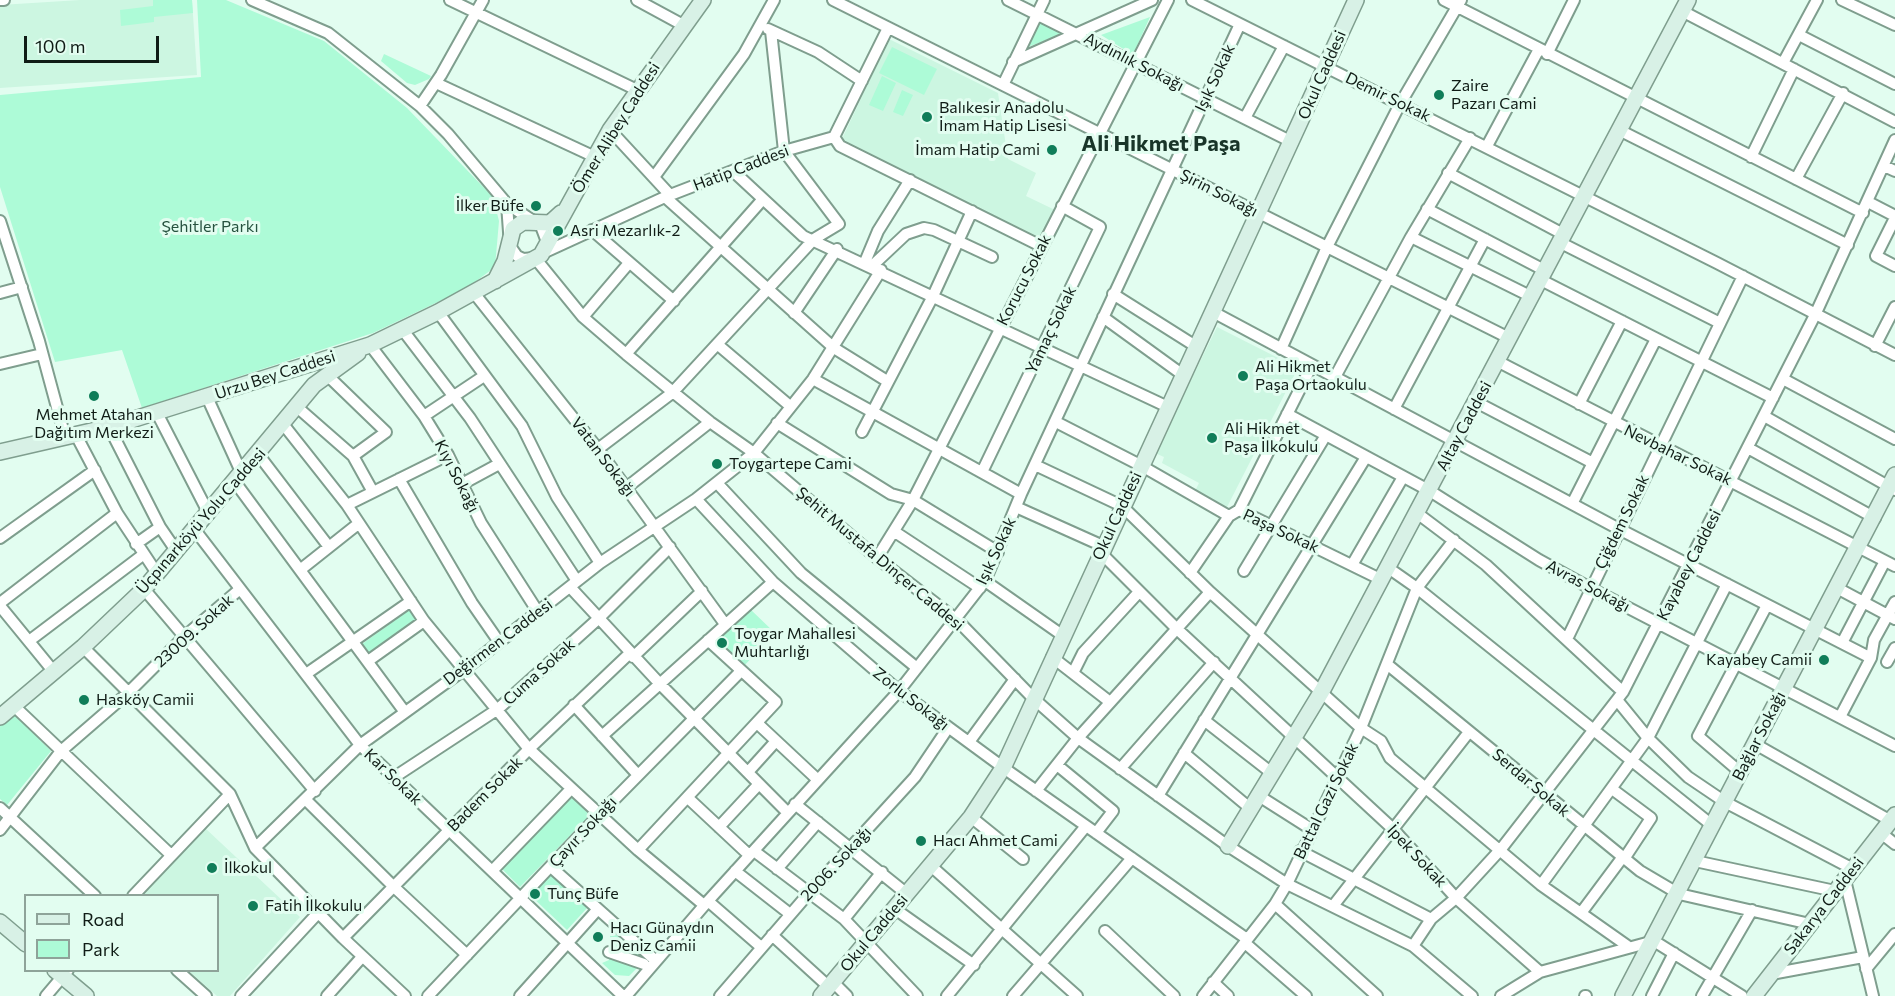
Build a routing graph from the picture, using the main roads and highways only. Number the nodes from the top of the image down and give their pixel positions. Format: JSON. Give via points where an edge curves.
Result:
{"nodes":[{"id":1,"x":703,"y":0,"type":"edge"},
{"id":2,"x":1354,"y":1,"type":"edge"},
{"id":3,"x":1685,"y":6,"type":"edge"},
{"id":4,"x":565,"y":210,"type":"junction"},
{"id":5,"x":541,"y":252,"type":"joint"},
{"id":6,"x":495,"y":281,"type":"junction"},
{"id":7,"x":370,"y":345,"type":"junction"},
{"id":8,"x":0,"y":452,"type":"edge"},
{"id":9,"x":1893,"y":484,"type":"edge"},
{"id":10,"x":0,"y":717,"type":"edge"},
{"id":11,"x":1889,"y":823,"type":"edge"},
{"id":12,"x":1228,"y":846,"type":"road end"},
{"id":13,"x":0,"y":922,"type":"edge"},
{"id":14,"x":24,"y":942,"type":"edge"},
{"id":15,"x":62,"y":973,"type":"edge"},
{"id":16,"x":827,"y":988,"type":"edge"},
{"id":17,"x":86,"y":996,"type":"edge"},
{"id":18,"x":1623,"y":996,"type":"edge"},
{"id":19,"x":1754,"y":996,"type":"edge"}],
"edges":[{"from":1,"to":4,"type":"main road","name":"Ömer Alibey Caddesi","via":[[610,130]]},
{"from":2,"to":16,"type":"main road","name":"Okul Caddesi","via":[[1260,214],[1101,549],[1003,768],[971,817]]},
{"from":3,"to":12,"type":"main road","name":"Altay Caddesi","via":[[1322,691]]},
{"from":4,"to":5,"type":"main road","name":"Ömer Alibey Caddesi"},
{"from":4,"to":6,"type":"main road","via":[[550,223],[518,225]]},
{"from":5,"to":6,"type":"main road","name":"Urzu Bey Caddesi"},
{"from":6,"to":7,"type":"main road","name":"Urzu Bey Caddesi"},
{"from":7,"to":8,"type":"main road","name":"Urzu Bey Caddesi","via":[[109,427]]},
{"from":7,"to":10,"type":"main road","name":"Üçpınarköyü Yolu Caddesi","via":[[314,385],[144,590]]},
{"from":9,"to":18,"type":"main road","name":"Bağlar Sokağı"},
{"from":11,"to":19,"type":"main road","name":"Sakarya Caddesi"},
{"from":13,"to":14,"type":"main road"},
{"from":15,"to":17,"type":"main road"}]}
